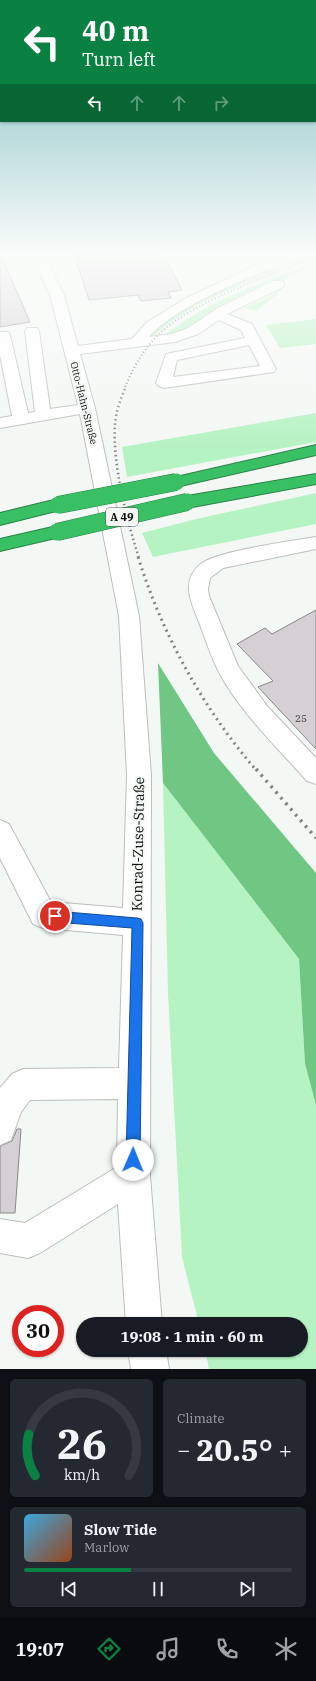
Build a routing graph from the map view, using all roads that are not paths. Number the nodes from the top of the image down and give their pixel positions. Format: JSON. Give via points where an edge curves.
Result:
{"nodes":[{"id":1,"x":51,"y":319,"type":"edge"},
{"id":2,"x":163,"y":319,"type":"edge"},
{"id":3,"x":212,"y":319,"type":"edge"},
{"id":4,"x":227,"y":319,"type":"edge"},
{"id":5,"x":49,"y":328,"type":"junction"},
{"id":6,"x":2,"y":336,"type":"edge"},
{"id":7,"x":254,"y":340,"type":"junction"},
{"id":8,"x":137,"y":342,"type":"junction"},
{"id":9,"x":71,"y":351,"type":"junction"},
{"id":10,"x":87,"y":408,"type":"junction"},
{"id":11,"x":43,"y":415,"type":"junction"},
{"id":12,"x":21,"y":419,"type":"junction"},
{"id":13,"x":0,"y":423,"type":"edge"},
{"id":14,"x":316,"y":450,"type":"edge"},
{"id":15,"x":316,"y":459,"type":"edge"},
{"id":16,"x":193,"y":478,"type":"junction"},
{"id":17,"x":316,"y":478,"type":"edge"},
{"id":18,"x":107,"y":509,"type":"joint"},
{"id":19,"x":0,"y":519,"type":"edge"},
{"id":20,"x":316,"y":543,"type":"edge"},
{"id":21,"x":0,"y":545,"type":"edge"},
{"id":22,"x":316,"y":774,"type":"edge"},
{"id":23,"x":0,"y":832,"type":"edge"},
{"id":24,"x":137,"y":923,"type":"junction"},
{"id":25,"x":135,"y":1083,"type":"junction"},
{"id":26,"x":0,"y":1129,"type":"edge"},
{"id":27,"x":133,"y":1176,"type":"junction"},
{"id":28,"x":0,"y":1236,"type":"edge"},
{"id":29,"x":143,"y":1317,"type":"edge"},
{"id":30,"x":148,"y":1357,"type":"edge"},
{"id":31,"x":150,"y":1369,"type":"edge"}],
"edges":[{"from":1,"to":5,"type":"street","name":"Otto-Hahn-Straße"},
{"from":2,"to":8,"type":"street","via":[[151,326]]},
{"from":3,"to":8,"type":"street","via":[[193,331],[175,338]]},
{"from":4,"to":7,"type":"street","via":[[247,327]]},
{"from":5,"to":6,"type":"street"},
{"from":5,"to":9,"type":"street","name":"Otto-Hahn-Straße"},
{"from":5,"to":11,"type":"street"},
{"from":6,"to":12,"type":"street"},
{"from":7,"to":7,"type":"street","via":[[269,369],[164,383],[171,357]]},
{"from":8,"to":9,"type":"street"},
{"from":9,"to":10,"type":"street","name":"Otto-Hahn-Straße"},
{"from":10,"to":11,"type":"street"},
{"from":10,"to":18,"type":"street","name":"Otto-Hahn-Straße"},
{"from":11,"to":12,"type":"street"},
{"from":12,"to":13,"type":"street"},
{"from":14,"to":16,"type":"highway"},
{"from":15,"to":16,"type":"highway","number":"A 49"},
{"from":16,"to":19,"type":"highway","number":"A 49","bridge":true},
{"from":17,"to":21,"type":"highway","number":"A 49","bridge":true,"via":[[187,502]]},
{"from":18,"to":24,"type":"street","name":"Konrad-Zuse-Straße","via":[[129,616],[139,775]]},
{"from":20,"to":22,"type":"street","via":[[217,563],[206,568],[199,578],[197,593],[229,671],[249,700]]},
{"from":23,"to":24,"type":"street","via":[[43,915]]},
{"from":24,"to":25,"type":"street","name":"Konrad-Zuse-Straße"},
{"from":25,"to":26,"type":"street","via":[[23,1085],[7,1104]]},
{"from":25,"to":27,"type":"street","name":"Konrad-Zuse-Straße"},
{"from":27,"to":28,"type":"street","via":[[28,1240]]},
{"from":27,"to":29,"type":"street","name":"Konrad-Zuse-Straße"},
{"from":30,"to":31,"type":"street"}]}
